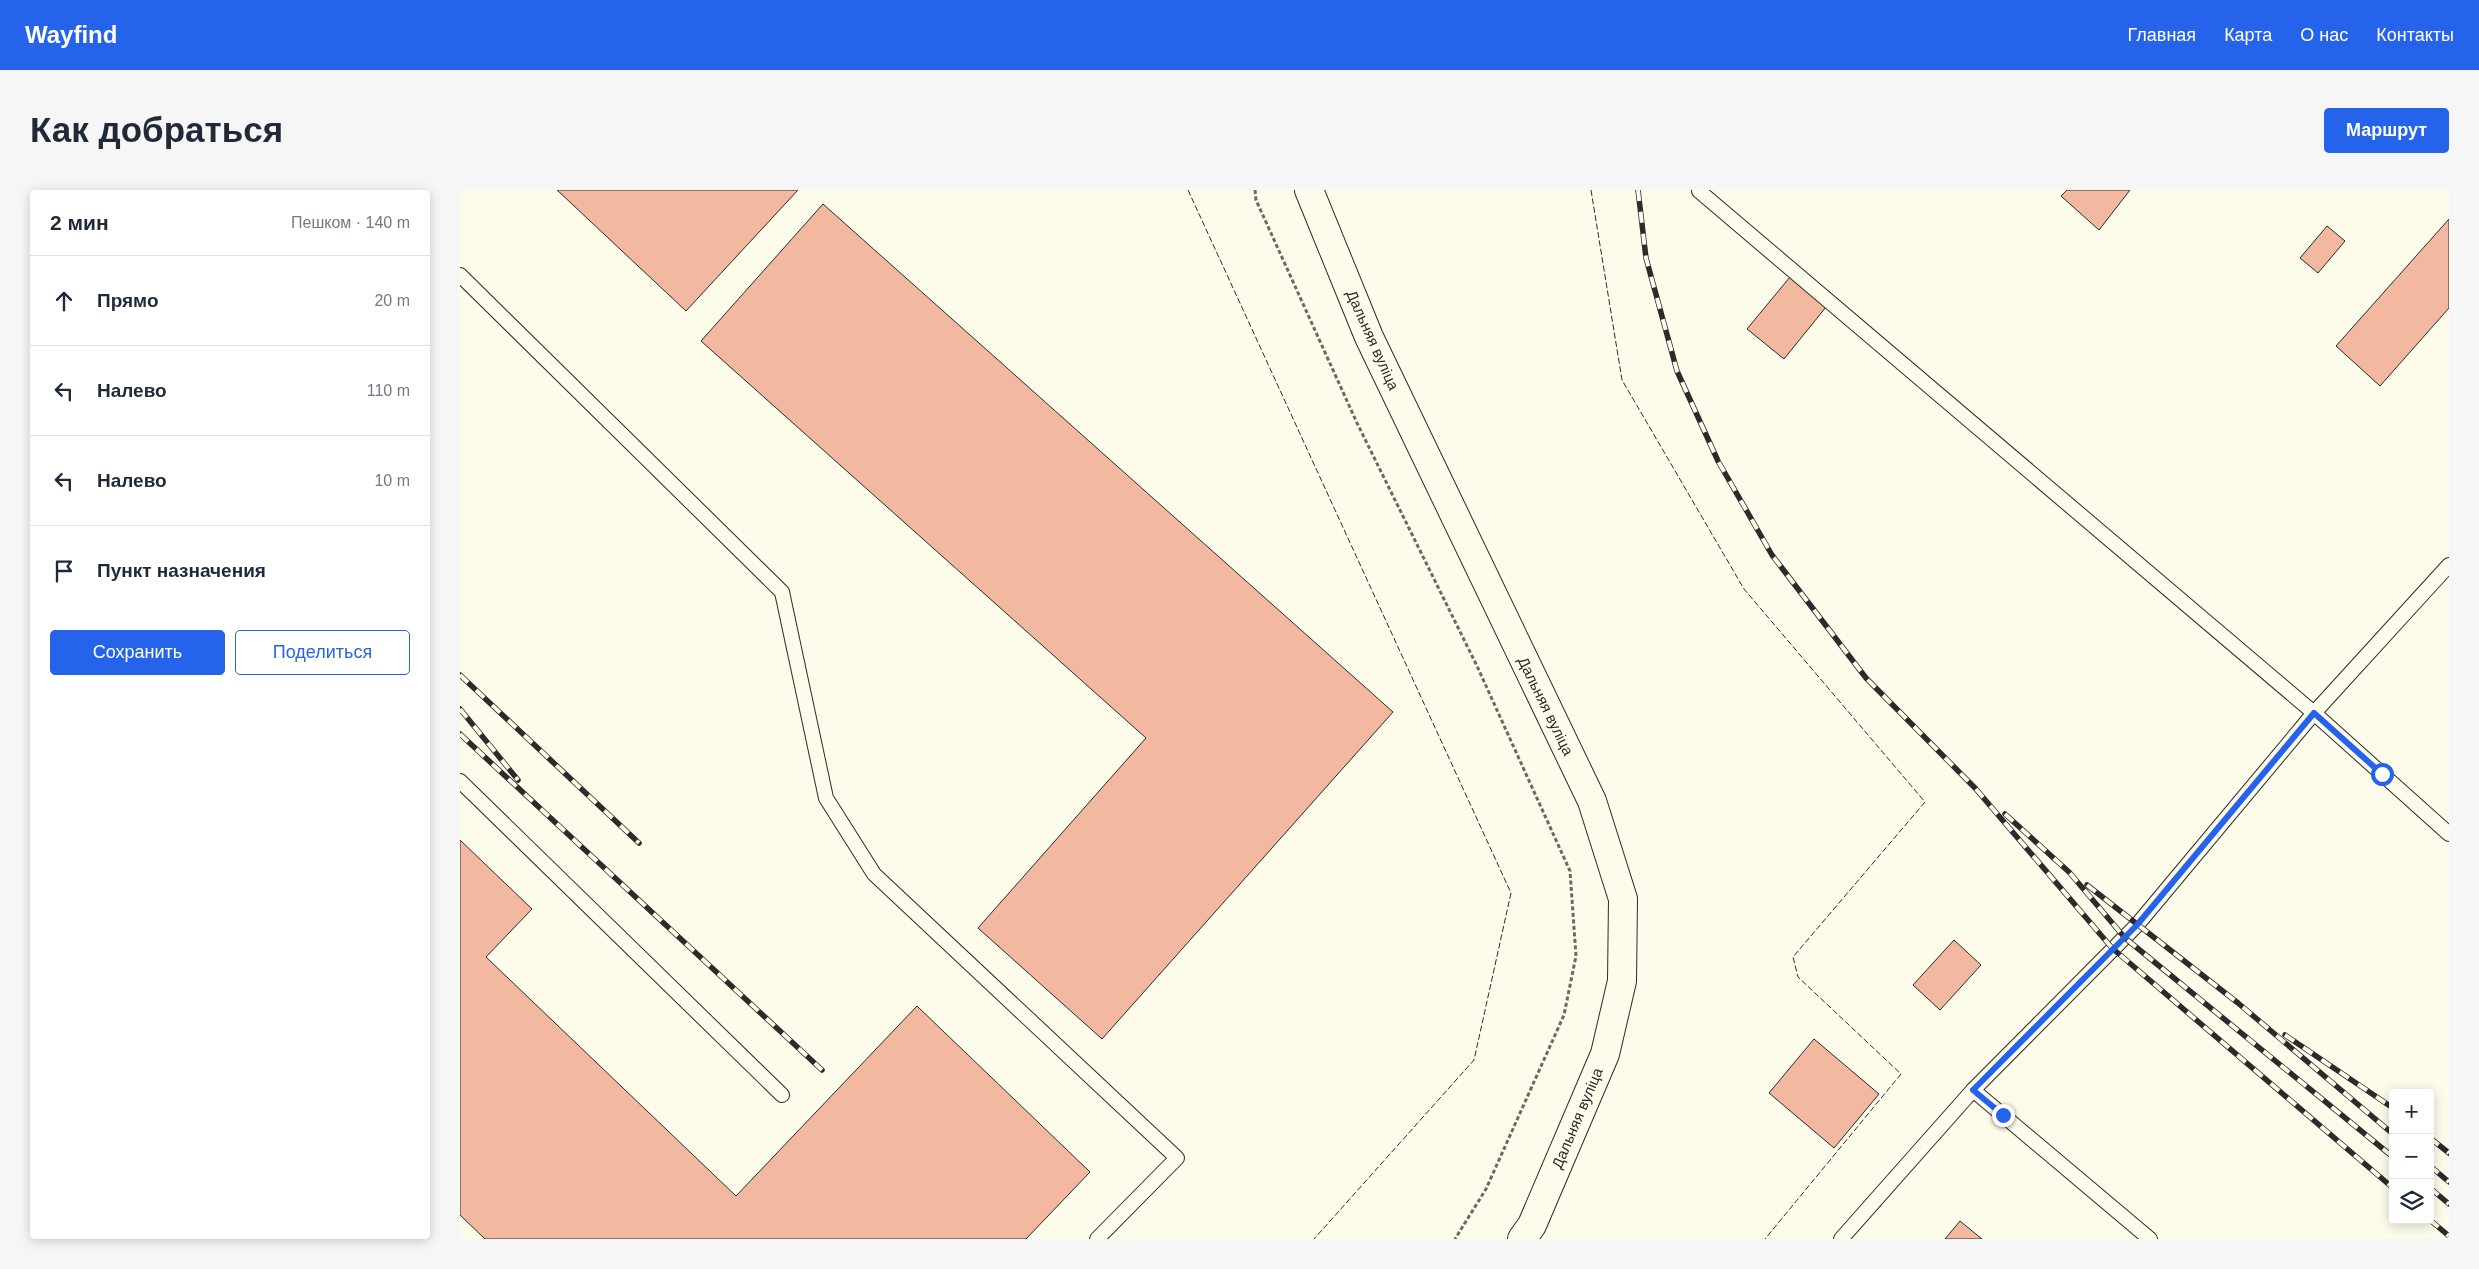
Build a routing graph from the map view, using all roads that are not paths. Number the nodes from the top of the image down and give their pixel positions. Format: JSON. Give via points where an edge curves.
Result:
{"nodes":[{"id":1,"x":1309,"y":190,"type":"edge"},
{"id":2,"x":1699,"y":191,"type":"dead end"},
{"id":3,"x":460,"y":275,"type":"edge"},
{"id":4,"x":2449,"y":565,"type":"edge"},
{"id":5,"x":2314,"y":713,"type":"junction"},
{"id":6,"x":460,"y":781,"type":"edge"},
{"id":7,"x":2449,"y":834,"type":"edge"},
{"id":8,"x":1973,"y":1090,"type":"junction"},
{"id":9,"x":782,"y":1095,"type":"dead end"},
{"id":10,"x":1096,"y":1239,"type":"edge"},
{"id":11,"x":1522,"y":1239,"type":"edge"},
{"id":12,"x":1841,"y":1239,"type":"edge"},
{"id":13,"x":2150,"y":1239,"type":"edge"}],
"edges":[{"from":1,"to":11,"type":"street","name":"Дальняя вуліца","via":[[1370,337],[1592,801],[1623,899],[1622,980],[1605,1054],[1532,1225]]},
{"from":2,"to":5,"type":"lane"},
{"from":3,"to":10,"type":"lane","via":[[782,592],[826,798],[874,874],[1177,1158]]},
{"from":4,"to":5,"type":"lane"},
{"from":5,"to":7,"type":"lane"},
{"from":5,"to":8,"type":"lane","via":[[2137,925]]},
{"from":6,"to":9,"type":"lane"},
{"from":8,"to":12,"type":"lane"},
{"from":8,"to":13,"type":"lane"}]}
